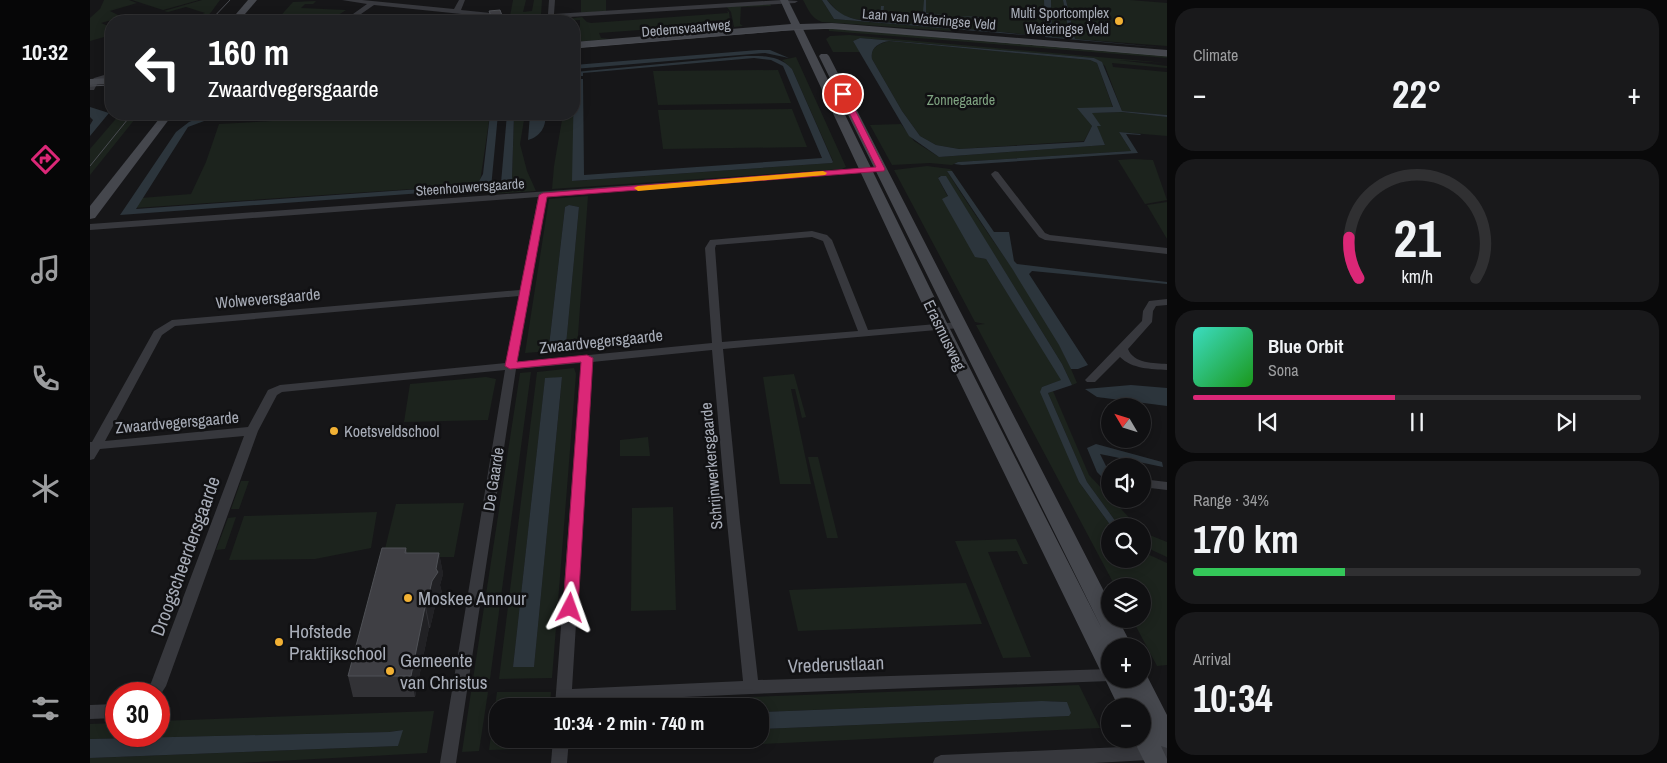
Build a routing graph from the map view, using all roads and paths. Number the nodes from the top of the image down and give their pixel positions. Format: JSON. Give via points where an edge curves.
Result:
{"nodes":[{"id":1,"x":252,"y":0,"type":"edge"},
{"id":2,"x":263,"y":0,"type":"edge"},
{"id":3,"x":345,"y":0,"type":"edge"},
{"id":4,"x":462,"y":0,"type":"edge"},
{"id":5,"x":552,"y":0,"type":"edge"},
{"id":6,"x":785,"y":0,"type":"edge"},
{"id":7,"x":373,"y":3,"type":"junction"},
{"id":8,"x":700,"y":3,"type":"edge"},
{"id":9,"x":798,"y":6,"type":"edge"},
{"id":10,"x":454,"y":12,"type":"junction"},
{"id":11,"x":239,"y":15,"type":"edge"},
{"id":12,"x":250,"y":15,"type":"edge"},
{"id":13,"x":356,"y":15,"type":"edge"},
{"id":14,"x":476,"y":15,"type":"edge"},
{"id":15,"x":550,"y":15,"type":"edge"},
{"id":16,"x":580,"y":16,"type":"edge"},
{"id":17,"x":809,"y":34,"type":"junction"},
{"id":18,"x":580,"y":45,"type":"edge"},
{"id":19,"x":580,"y":51,"type":"edge"},
{"id":20,"x":1167,"y":53,"type":"edge"},
{"id":21,"x":1167,"y":59,"type":"edge"},
{"id":22,"x":105,"y":76,"type":"edge"},
{"id":23,"x":105,"y":82,"type":"edge"},
{"id":24,"x":91,"y":85,"type":"edge"},
{"id":25,"x":105,"y":86,"type":"edge"},
{"id":26,"x":152,"y":120,"type":"edge"},
{"id":27,"x":163,"y":120,"type":"edge"},
{"id":28,"x":874,"y":170,"type":"junction"},
{"id":29,"x":995,"y":174,"type":"dead end"},
{"id":30,"x":543,"y":195,"type":"junction"},
{"id":31,"x":90,"y":200,"type":"edge"},
{"id":32,"x":90,"y":215,"type":"edge"},
{"id":33,"x":90,"y":227,"type":"edge"},
{"id":34,"x":1167,"y":251,"type":"edge"},
{"id":35,"x":524,"y":293,"type":"junction"},
{"id":36,"x":1167,"y":302,"type":"edge"},
{"id":37,"x":960,"y":325,"type":"junction"},
{"id":38,"x":940,"y":327,"type":"junction"},
{"id":39,"x":864,"y":333,"type":"junction"},
{"id":40,"x":717,"y":346,"type":"junction"},
{"id":41,"x":1122,"y":349,"type":"junction"},
{"id":42,"x":587,"y":358,"type":"junction"},
{"id":43,"x":1109,"y":361,"type":"junction"},
{"id":44,"x":1139,"y":364,"type":"junction"},
{"id":45,"x":510,"y":366,"type":"junction"},
{"id":46,"x":1167,"y":367,"type":"edge"},
{"id":47,"x":1091,"y":380,"type":"dead end"},
{"id":48,"x":252,"y":431,"type":"junction"},
{"id":49,"x":92,"y":449,"type":"edge"},
{"id":50,"x":1151,"y":484,"type":"edge"},
{"id":51,"x":1167,"y":486,"type":"edge"},
{"id":52,"x":1117,"y":638,"type":"edge"},
{"id":53,"x":1101,"y":649,"type":"edge"},
{"id":54,"x":1101,"y":675,"type":"edge"},
{"id":55,"x":158,"y":682,"type":"edge"},
{"id":56,"x":751,"y":687,"type":"junction"},
{"id":57,"x":1140,"y":688,"type":"edge"},
{"id":58,"x":564,"y":698,"type":"edge"},
{"id":59,"x":604,"y":698,"type":"edge"},
{"id":60,"x":105,"y":711,"type":"edge"},
{"id":61,"x":90,"y":712,"type":"edge"},
{"id":62,"x":560,"y":748,"type":"edge"},
{"id":63,"x":1157,"y":748,"type":"edge"},
{"id":64,"x":448,"y":763,"type":"edge"},
{"id":65,"x":559,"y":763,"type":"edge"},
{"id":66,"x":941,"y":763,"type":"edge"}],
"edges":[{"from":1,"to":11,"type":"main road"},
{"from":2,"to":12,"type":"main road"},
{"from":3,"to":7,"type":"street"},
{"from":4,"to":10,"type":"street"},
{"from":5,"to":15,"type":"street"},
{"from":6,"to":8,"type":"street"},
{"from":6,"to":9,"type":"street"},
{"from":6,"to":17,"type":"main road","name":"Erasmusweg"},
{"from":7,"to":10,"type":"street"},
{"from":7,"to":13,"type":"street"},
{"from":8,"to":16,"type":"street"},
{"from":9,"to":17,"type":"main road","name":"Erasmusweg"},
{"from":10,"to":14,"type":"street"},
{"from":17,"to":18,"type":"main road","name":"Dedemsvaartweg"},
{"from":17,"to":19,"type":"main road","name":"Dedemsvaartweg"},
{"from":17,"to":20,"type":"main road","name":"Laan van Wateringse Veld","via":[[863,27]]},
{"from":17,"to":21,"type":"main road","name":"Laan van Wateringse Veld","via":[[863,33]]},
{"from":17,"to":28,"type":"main road","name":"Erasmusweg"},
{"from":17,"to":28,"type":"main road","name":"Erasmusweg"},
{"from":22,"to":24,"type":"street"},
{"from":23,"to":24,"type":"main road"},
{"from":24,"to":25,"type":"main road"},
{"from":26,"to":31,"type":"main road"},
{"from":27,"to":32,"type":"street"},
{"from":28,"to":30,"type":"street","name":"Steenhouwersgaarde"},
{"from":28,"to":37,"type":"main road","name":"Erasmusweg"},
{"from":28,"to":38,"type":"main road","name":"Erasmusweg"},
{"from":29,"to":34,"type":"street","via":[[1042,235],[1048,238]]},
{"from":30,"to":33,"type":"street","name":"Steenhouwersgaarde"},
{"from":30,"to":35,"type":"street","name":"De Gaarde"},
{"from":35,"to":45,"type":"street","name":"De Gaarde"},
{"from":35,"to":49,"type":"street","name":"Wolweversgaarde","via":[[172,324],[158,333]]},
{"from":36,"to":41,"type":"street","via":[[1153,303],[1147,322]]},
{"from":37,"to":38,"type":"street","name":"Zwaardvegersgaarde"},
{"from":37,"to":52,"type":"main road","name":"Erasmusweg"},
{"from":38,"to":39,"type":"street","name":"Zwaardvegersgaarde"},
{"from":38,"to":53,"type":"main road","name":"Erasmusweg"},
{"from":39,"to":40,"type":"street","name":"Zwaardvegersgaarde"},
{"from":39,"to":40,"type":"street","name":"Schrijnwerkersgaarde","via":[[828,240],[824,237],[812,234],[713,242],[710,248]]},
{"from":40,"to":42,"type":"street","name":"Zwaardvegersgaarde"},
{"from":40,"to":56,"type":"street","name":"Schrijnwerkersgaarde","via":[[734,546]]},
{"from":41,"to":43,"type":"street"},
{"from":41,"to":44,"type":"street","via":[[1126,357]]},
{"from":42,"to":45,"type":"street","name":"Zwaardvegersgaarde"},
{"from":42,"to":58,"type":"street"},
{"from":43,"to":44,"type":"street"},
{"from":43,"to":47,"type":"street"},
{"from":44,"to":46,"type":"street"},
{"from":45,"to":48,"type":"street","name":"Zwaardvegersgaarde","via":[[280,389],[272,393]]},
{"from":45,"to":64,"type":"street","name":"De Gaarde"},
{"from":48,"to":49,"type":"street","name":"Zwaardvegersgaarde"},
{"from":48,"to":55,"type":"street","name":"Droogscheerdersgaarde"},
{"from":50,"to":51,"type":"street"},
{"from":54,"to":56,"type":"street","name":"Vrederustlaan"},
{"from":56,"to":59,"type":"street","name":"Vrederustlaan"},
{"from":57,"to":63,"type":"main road"},
{"from":60,"to":61,"type":"street"},
{"from":62,"to":65,"type":"street"},
{"from":63,"to":66,"type":"street"}]}
